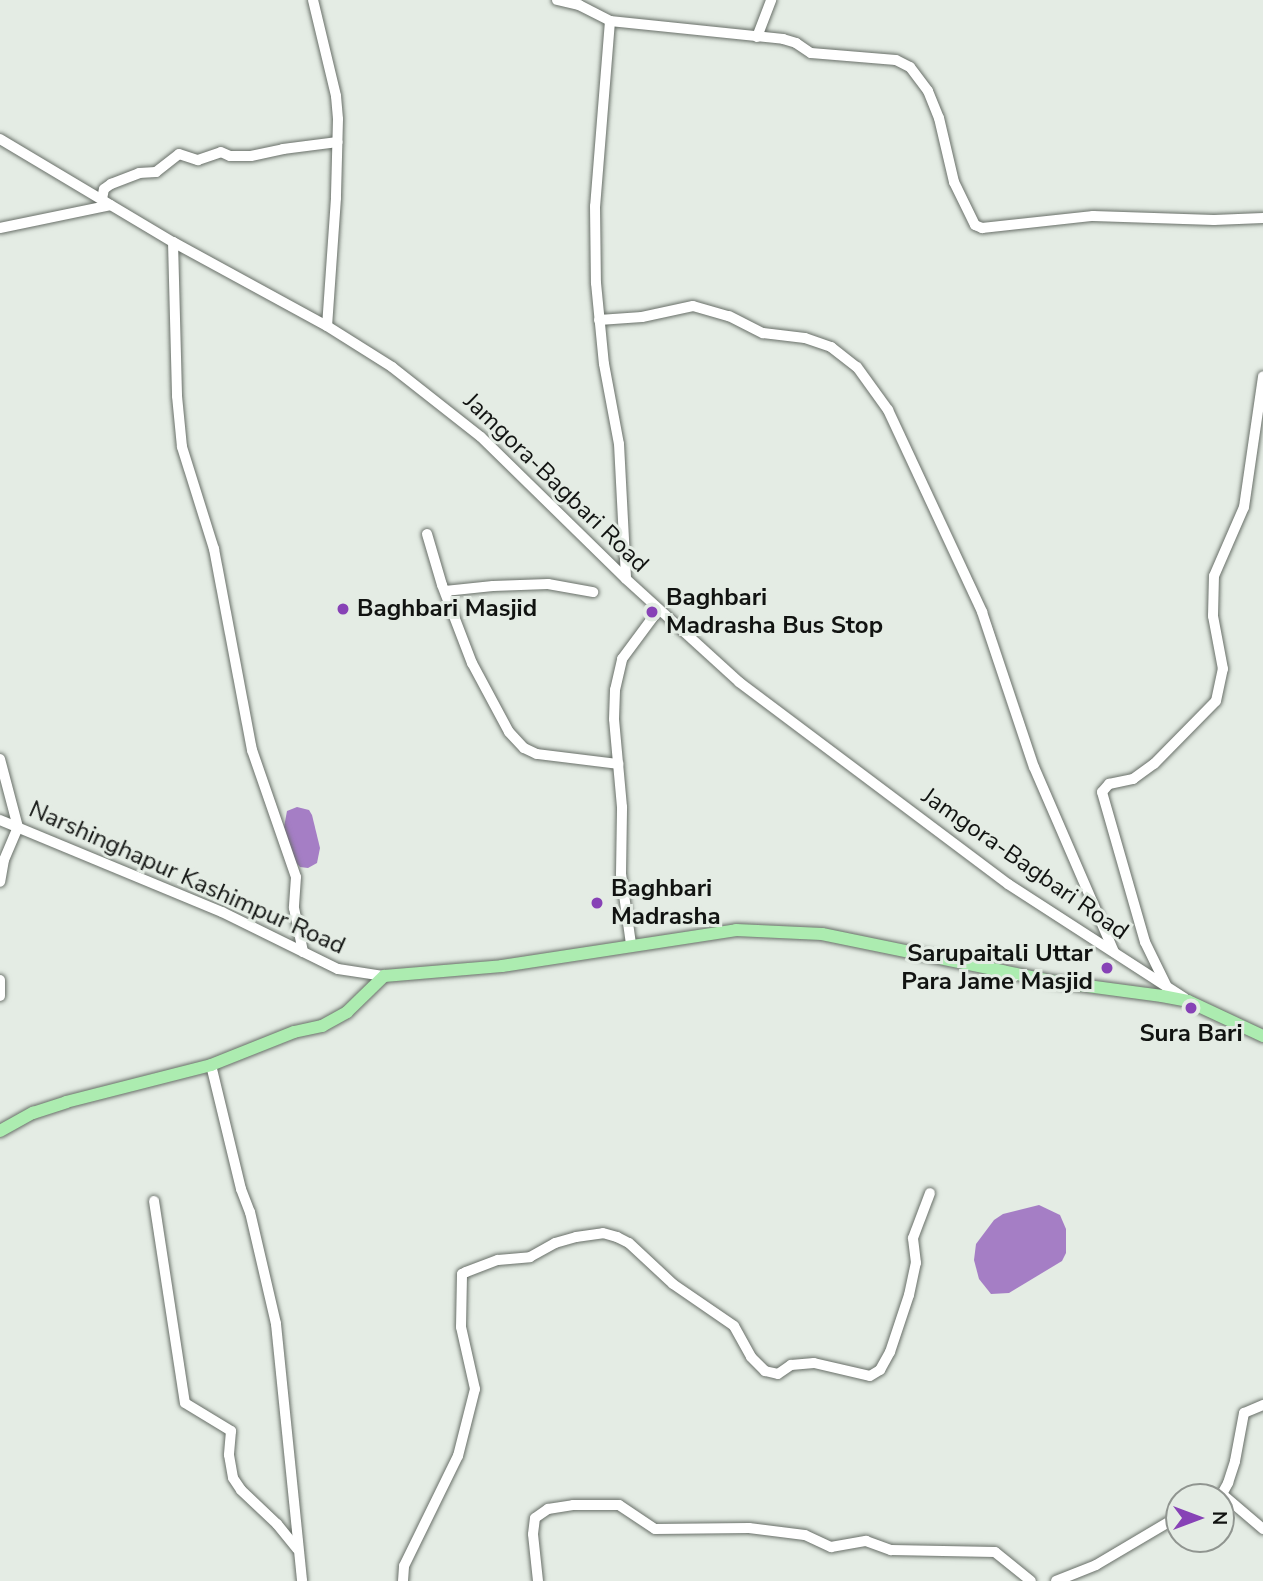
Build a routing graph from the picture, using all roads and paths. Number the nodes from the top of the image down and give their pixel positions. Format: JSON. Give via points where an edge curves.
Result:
{"nodes":[{"id":1,"x":313,"y":0,"type":"edge"},
{"id":2,"x":557,"y":0,"type":"edge"},
{"id":3,"x":771,"y":0,"type":"edge"},
{"id":4,"x":610,"y":21,"type":"junction"},
{"id":5,"x":757,"y":37,"type":"junction"},
{"id":6,"x":0,"y":139,"type":"edge"},
{"id":7,"x":338,"y":142,"type":"junction"},
{"id":8,"x":106,"y":202,"type":"junction"},
{"id":9,"x":1263,"y":218,"type":"edge"},
{"id":10,"x":0,"y":228,"type":"edge"},
{"id":11,"x":173,"y":242,"type":"junction"},
{"id":12,"x":599,"y":320,"type":"junction"},
{"id":13,"x":327,"y":326,"type":"junction"},
{"id":14,"x":1263,"y":376,"type":"edge"},
{"id":15,"x":427,"y":534,"type":"dead end"},
{"id":16,"x":626,"y":579,"type":"junction"},
{"id":17,"x":445,"y":591,"type":"junction"},
{"id":18,"x":593,"y":592,"type":"dead end"},
{"id":19,"x":659,"y":609,"type":"junction"},
{"id":20,"x":0,"y":759,"type":"edge"},
{"id":21,"x":618,"y":764,"type":"junction"},
{"id":22,"x":0,"y":820,"type":"edge"},
{"id":23,"x":18,"y":827,"type":"junction"},
{"id":24,"x":0,"y":882,"type":"edge"},
{"id":25,"x":632,"y":944,"type":"junction"},
{"id":26,"x":303,"y":952,"type":"junction"},
{"id":27,"x":1115,"y":953,"type":"junction"},
{"id":28,"x":384,"y":976,"type":"junction"},
{"id":29,"x":0,"y":980,"type":"edge"},
{"id":30,"x":1167,"y":986,"type":"junction"},
{"id":31,"x":0,"y":996,"type":"edge"},
{"id":32,"x":1188,"y":1001,"type":"junction"},
{"id":33,"x":1263,"y":1036,"type":"edge"},
{"id":34,"x":211,"y":1065,"type":"junction"},
{"id":35,"x":0,"y":1130,"type":"edge"},
{"id":36,"x":930,"y":1193,"type":"dead end"},
{"id":37,"x":154,"y":1201,"type":"dead end"},
{"id":38,"x":1263,"y":1405,"type":"edge"},
{"id":39,"x":1225,"y":1483,"type":"edge"},
{"id":40,"x":1235,"y":1508,"type":"edge"},
{"id":41,"x":1165,"y":1524,"type":"edge"},
{"id":42,"x":1263,"y":1529,"type":"edge"},
{"id":43,"x":298,"y":1551,"type":"junction"},
{"id":44,"x":302,"y":1581,"type":"edge"},
{"id":45,"x":403,"y":1581,"type":"edge"},
{"id":46,"x":538,"y":1581,"type":"edge"},
{"id":47,"x":1031,"y":1581,"type":"edge"},
{"id":48,"x":1056,"y":1581,"type":"edge"}],
"edges":[{"from":1,"to":7,"type":"street","via":[[335,96]]},
{"from":2,"to":4,"type":"street"},
{"from":3,"to":5,"type":"street"},
{"from":4,"to":5,"type":"street"},
{"from":4,"to":12,"type":"street","via":[[596,206]]},
{"from":5,"to":9,"type":"street","via":[[796,43],[811,53],[896,60],[910,67],[928,91],[939,118],[954,182],[975,225],[982,228],[1093,216]]},
{"from":6,"to":8,"type":"street","name":"Jamgora-Bagbari Road"},
{"from":7,"to":8,"type":"street","via":[[251,156],[221,152],[198,160],[179,155],[156,172],[111,184],[104,189]]},
{"from":7,"to":13,"type":"street"},
{"from":8,"to":10,"type":"street"},
{"from":8,"to":11,"type":"street","name":"Jamgora-Bagbari Road"},
{"from":11,"to":13,"type":"street","name":"Jamgora-Bagbari Road"},
{"from":11,"to":26,"type":"street","via":[[177,396],[183,447],[214,549],[252,750],[296,877],[294,908]]},
{"from":12,"to":16,"type":"street","via":[[619,444]]},
{"from":12,"to":27,"type":"street","via":[[693,306],[729,316],[763,333],[805,338],[831,347],[857,367],[888,410],[982,612],[1034,767]]},
{"from":13,"to":16,"type":"street","name":"Jamgora-Bagbari Road","via":[[439,401]]},
{"from":14,"to":30,"type":"street","via":[[1244,507],[1214,576],[1213,616],[1223,670],[1216,701],[1154,764],[1133,779],[1109,784],[1102,792],[1145,943]]},
{"from":15,"to":17,"type":"street"},
{"from":16,"to":19,"type":"street","name":"Jamgora-Bagbari Road"},
{"from":17,"to":18,"type":"street","via":[[548,584]]},
{"from":17,"to":21,"type":"street","via":[[472,663],[518,742],[537,754]]},
{"from":19,"to":21,"type":"street","via":[[626,652],[617,674]]},
{"from":19,"to":27,"type":"street","name":"Jamgora-Bagbari Road","via":[[739,682],[1008,884]]},
{"from":20,"to":23,"type":"street"},
{"from":21,"to":25,"type":"street","via":[[621,874]]},
{"from":22,"to":23,"type":"street","name":"Narshinghapur Kashimpur Road"},
{"from":23,"to":24,"type":"street"},
{"from":23,"to":26,"type":"street","name":"Narshinghapur Kashimpur Road","via":[[222,912]]},
{"from":25,"to":28,"type":"main road","name":"Narshinghapur Kashimpur Road","via":[[502,966]]},
{"from":25,"to":32,"type":"main road","name":"Narshinghapur Kashimpur Road","via":[[736,930],[822,934],[1051,981]]},
{"from":26,"to":28,"type":"street","name":"Narshinghapur Kashimpur Road","via":[[338,969]]},
{"from":27,"to":30,"type":"street","name":"Jamgora-Bagbari Road"},
{"from":28,"to":34,"type":"main road","via":[[331,1022]]},
{"from":29,"to":31,"type":"street"},
{"from":30,"to":32,"type":"street","name":"Jamgora-Bagbari Road"},
{"from":32,"to":33,"type":"main road","name":"Narshinghapur Kashimpur Road"},
{"from":34,"to":35,"type":"main road","via":[[33,1112]]},
{"from":34,"to":43,"type":"street","via":[[278,1334]]},
{"from":36,"to":45,"type":"street","via":[[913,1238],[916,1263],[909,1295],[890,1352],[880,1370],[870,1376],[814,1363],[791,1365],[778,1374],[765,1371],[751,1357],[734,1326],[673,1284],[629,1243],[603,1233],[555,1243],[530,1256],[462,1274],[461,1327],[475,1389],[458,1455],[404,1566]]},
{"from":37,"to":43,"type":"street","via":[[185,1403],[231,1431],[233,1478]]},
{"from":38,"to":39,"type":"street","via":[[1244,1413],[1235,1461]]},
{"from":40,"to":42,"type":"street"},
{"from":41,"to":48,"type":"street","via":[[1096,1565]]},
{"from":43,"to":44,"type":"street"},
{"from":46,"to":47,"type":"street","via":[[533,1528],[540,1513],[557,1506],[619,1505],[655,1529],[749,1528],[805,1535],[831,1547],[866,1541],[891,1550],[995,1552]]}]}
